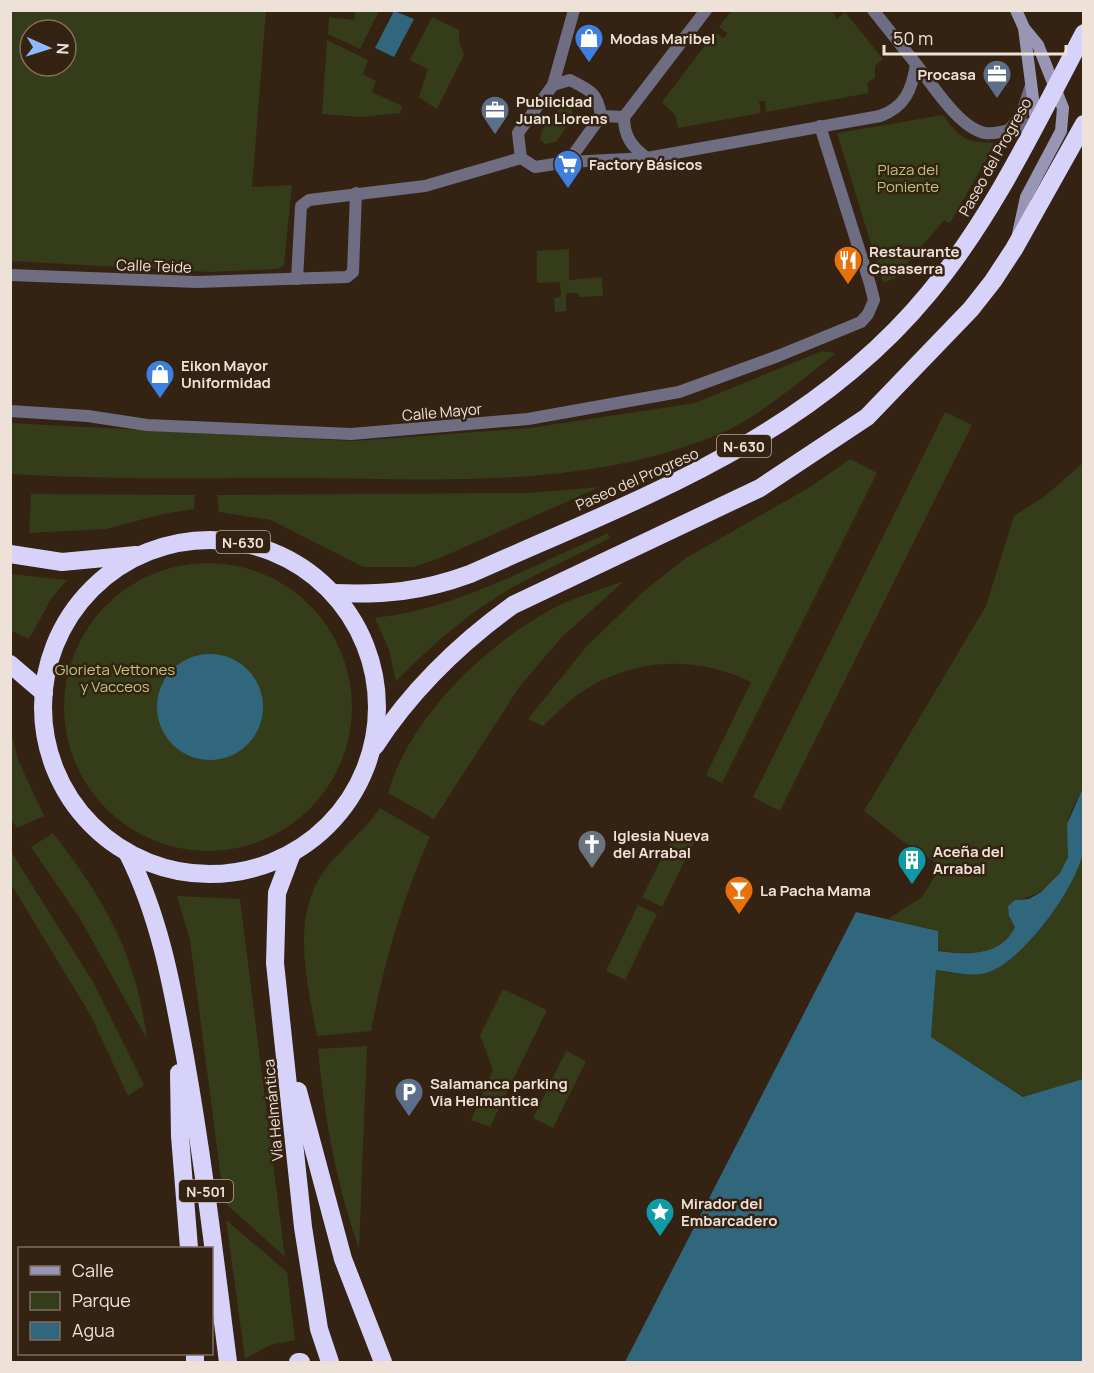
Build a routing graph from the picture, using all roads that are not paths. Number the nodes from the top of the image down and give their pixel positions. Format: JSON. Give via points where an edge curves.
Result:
{"nodes":[{"id":1,"x":706,"y":10,"type":"edge"},
{"id":2,"x":873,"y":10,"type":"edge"},
{"id":3,"x":1016,"y":10,"type":"edge"},
{"id":4,"x":574,"y":13,"type":"edge"},
{"id":5,"x":1024,"y":28,"type":"junction"},
{"id":6,"x":1083,"y":33,"type":"edge"},
{"id":7,"x":916,"y":64,"type":"junction"},
{"id":8,"x":553,"y":85,"type":"junction"},
{"id":9,"x":1055,"y":85,"type":"junction"},
{"id":10,"x":1030,"y":88,"type":"junction"},
{"id":11,"x":601,"y":116,"type":"junction"},
{"id":12,"x":624,"y":117,"type":"junction"},
{"id":13,"x":1036,"y":122,"type":"junction"},
{"id":14,"x":1083,"y":124,"type":"edge"},
{"id":15,"x":820,"y":126,"type":"junction"},
{"id":16,"x":1010,"y":129,"type":"junction"},
{"id":17,"x":521,"y":158,"type":"junction"},
{"id":18,"x":647,"y":158,"type":"junction"},
{"id":19,"x":568,"y":162,"type":"junction"},
{"id":20,"x":356,"y":193,"type":"junction"},
{"id":21,"x":1014,"y":249,"type":"junction"},
{"id":22,"x":10,"y":275,"type":"edge"},
{"id":23,"x":297,"y":279,"type":"junction"},
{"id":24,"x":10,"y":411,"type":"edge"},
{"id":25,"x":10,"y":554,"type":"edge"},
{"id":26,"x":141,"y":554,"type":"junction"},
{"id":27,"x":333,"y":593,"type":"junction"},
{"id":28,"x":10,"y":664,"type":"edge"},
{"id":29,"x":44,"y":693,"type":"junction"},
{"id":30,"x":372,"y":750,"type":"junction"},
{"id":31,"x":127,"y":852,"type":"junction"},
{"id":32,"x":292,"y":853,"type":"junction"},
{"id":33,"x":178,"y":1021,"type":"junction"},
{"id":34,"x":285,"y":1037,"type":"junction"},
{"id":35,"x":189,"y":1247,"type":"edge"},
{"id":36,"x":228,"y":1362,"type":"edge"},
{"id":37,"x":330,"y":1362,"type":"edge"},
{"id":38,"x":382,"y":1362,"type":"edge"}],
"edges":[{"from":1,"to":12,"type":"street"},
{"from":2,"to":7,"type":"street"},
{"from":3,"to":5,"type":"main road"},
{"from":4,"to":8,"type":"street"},
{"from":5,"to":9,"type":"main road","via":[[1038,45]]},
{"from":5,"to":10,"type":"main road"},
{"from":6,"to":9,"type":"highway","name":"Paseo del Progreso","number":"N-630"},
{"from":7,"to":15,"type":"street","via":[[907,97],[895,110]]},
{"from":7,"to":16,"type":"street","via":[[973,129],[987,133]]},
{"from":8,"to":11,"type":"street","via":[[570,80],[587,88],[599,99]]},
{"from":8,"to":17,"type":"street","via":[[518,133]]},
{"from":9,"to":13,"type":"highway","name":"Paseo del Progreso","number":"N-630"},
{"from":9,"to":21,"type":"main road","via":[[1063,108],[1061,130],[1026,198]]},
{"from":10,"to":13,"type":"main road"},
{"from":10,"to":16,"type":"street","via":[[1022,113]]},
{"from":11,"to":12,"type":"street"},
{"from":11,"to":19,"type":"street"},
{"from":12,"to":18,"type":"street","via":[[631,146]]},
{"from":13,"to":16,"type":"street"},
{"from":13,"to":27,"type":"highway","name":"Paseo del Progreso","number":"N-630","via":[[977,228],[928,294],[832,387],[778,427],[706,469],[433,588],[381,595]]},
{"from":14,"to":21,"type":"highway","number":"N-630"},
{"from":15,"to":18,"type":"street"},
{"from":15,"to":24,"type":"street","name":"Calle Mayor","via":[[874,300],[868,314],[861,322],[778,357],[679,392],[517,420],[351,434],[147,425]]},
{"from":17,"to":19,"type":"street","via":[[535,166]]},
{"from":17,"to":20,"type":"street","via":[[425,186]]},
{"from":18,"to":19,"type":"street"},
{"from":20,"to":23,"type":"street","via":[[309,200],[300,206]]},
{"from":20,"to":23,"type":"street","name":"Calle Teide","via":[[353,272],[347,277]]},
{"from":21,"to":30,"type":"highway","number":"N-630","via":[[971,309],[867,417],[760,488],[513,605],[478,630],[445,663],[396,714]]},
{"from":22,"to":23,"type":"street","name":"Calle Teide","via":[[197,282]]},
{"from":25,"to":26,"type":"highway","number":"N-630","via":[[62,562]]},
{"from":26,"to":27,"type":"highway","number":"N-630","via":[[195,540],[241,542],[275,552],[306,569]]},
{"from":26,"to":29,"type":"highway","number":"N-630","via":[[103,578],[74,611],[53,650]]},
{"from":27,"to":30,"type":"highway","number":"N-630","via":[[357,627],[373,666],[378,708]]},
{"from":28,"to":29,"type":"highway"},
{"from":29,"to":31,"type":"highway","number":"N-630","via":[[43,722],[59,783],[78,812]]},
{"from":30,"to":32,"type":"highway","number":"N-630","via":[[357,788],[339,814]]},
{"from":31,"to":32,"type":"highway","number":"N-630","via":[[181,872],[238,872]]},
{"from":31,"to":33,"type":"highway","number":"N-501","via":[[152,909],[165,952]]},
{"from":32,"to":34,"type":"highway","name":"Vía Helmántica","via":[[277,893],[274,932]]},
{"from":33,"to":35,"type":"highway","number":"N-501","via":[[180,1136]]},
{"from":33,"to":36,"type":"highway","number":"N-501","via":[[199,1135]]},
{"from":34,"to":37,"type":"highway","name":"Vía Helmántica","via":[[303,1227],[319,1329]]},
{"from":34,"to":38,"type":"highway","via":[[339,1249]]}]}
